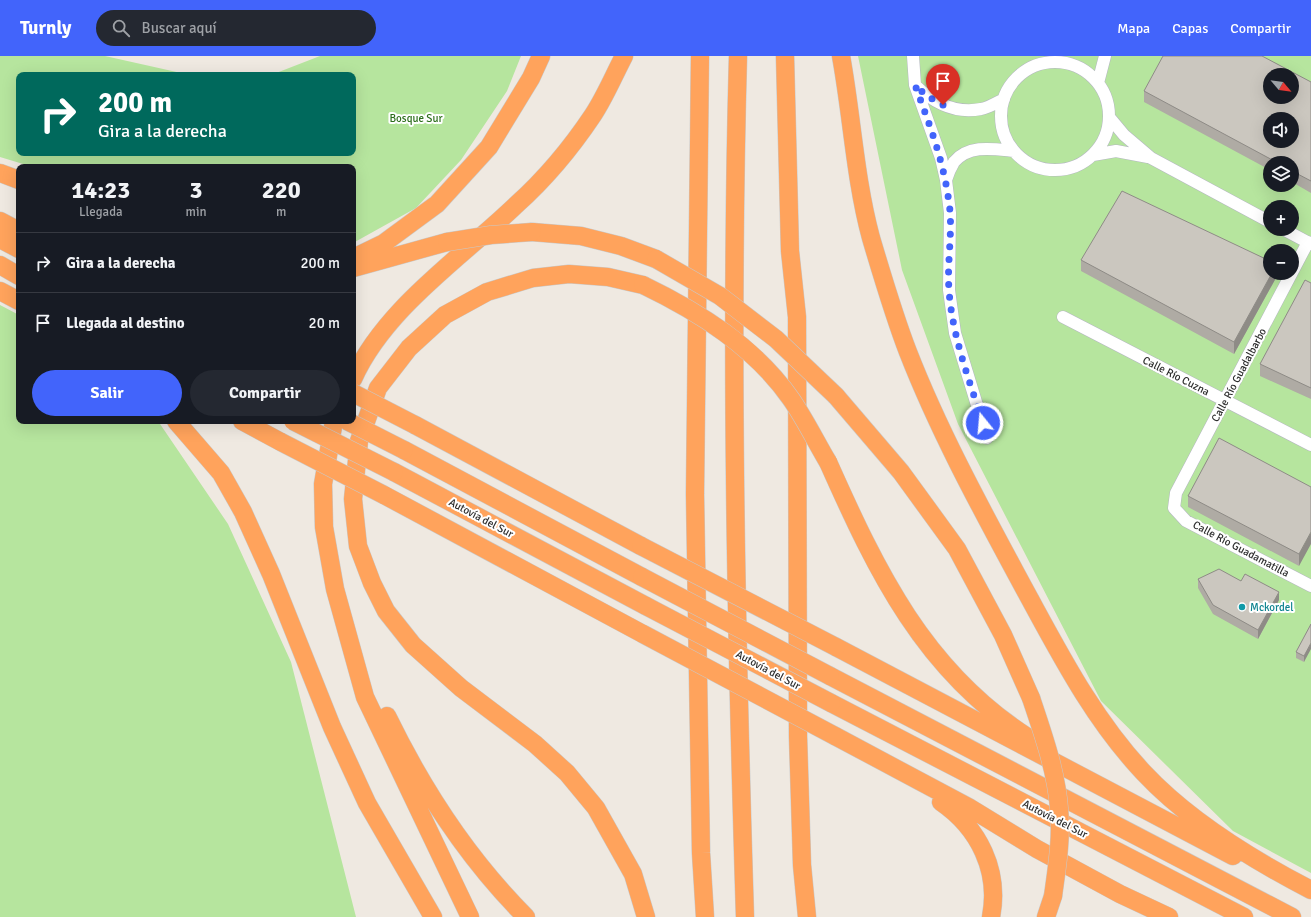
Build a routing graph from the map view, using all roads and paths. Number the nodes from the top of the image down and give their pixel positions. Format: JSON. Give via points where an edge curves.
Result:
{"nodes":[{"id":1,"x":536,"y":56,"type":"edge"},
{"id":2,"x":541,"y":56,"type":"edge"},
{"id":3,"x":624,"y":56,"type":"edge"},
{"id":4,"x":700,"y":56,"type":"edge"},
{"id":5,"x":738,"y":56,"type":"edge"},
{"id":6,"x":785,"y":56,"type":"edge"},
{"id":7,"x":913,"y":56,"type":"edge"},
{"id":8,"x":1105,"y":56,"type":"edge"},
{"id":9,"x":1058,"y":59,"type":"edge"},
{"id":10,"x":842,"y":62,"type":"edge"},
{"id":11,"x":531,"y":78,"type":"junction"},
{"id":12,"x":1098,"y":83,"type":"junction"},
{"id":13,"x":915,"y":85,"type":"junction"},
{"id":14,"x":1004,"y":99,"type":"junction"},
{"id":15,"x":1109,"y":117,"type":"junction"},
{"id":16,"x":1014,"y":151,"type":"junction"},
{"id":17,"x":1092,"y":155,"type":"junction"},
{"id":18,"x":1150,"y":158,"type":"junction"},
{"id":19,"x":0,"y":173,"type":"edge"},
{"id":20,"x":16,"y":179,"type":"edge"},
{"id":21,"x":946,"y":180,"type":"junction"},
{"id":22,"x":1263,"y":218,"type":"edge"},
{"id":23,"x":0,"y":221,"type":"edge"},
{"id":24,"x":16,"y":229,"type":"edge"},
{"id":25,"x":1296,"y":236,"type":"edge"},
{"id":26,"x":0,"y":239,"type":"edge"},
{"id":27,"x":1310,"y":243,"type":"edge"},
{"id":28,"x":16,"y":247,"type":"edge"},
{"id":29,"x":356,"y":257,"type":"edge"},
{"id":30,"x":0,"y":265,"type":"edge"},
{"id":31,"x":356,"y":267,"type":"edge"},
{"id":32,"x":16,"y":274,"type":"edge"},
{"id":33,"x":0,"y":291,"type":"edge"},
{"id":34,"x":16,"y":299,"type":"edge"},
{"id":35,"x":1063,"y":317,"type":"dead end"},
{"id":36,"x":356,"y":372,"type":"edge"},
{"id":37,"x":356,"y":395,"type":"edge"},
{"id":38,"x":1226,"y":401,"type":"junction"},
{"id":39,"x":179,"y":424,"type":"edge"},
{"id":40,"x":248,"y":424,"type":"edge"},
{"id":41,"x":299,"y":424,"type":"edge"},
{"id":42,"x":333,"y":424,"type":"edge"},
{"id":43,"x":353,"y":424,"type":"edge"},
{"id":44,"x":987,"y":438,"type":"dead end"},
{"id":45,"x":1311,"y":445,"type":"edge"},
{"id":46,"x":1174,"y":508,"type":"joint"},
{"id":47,"x":1309,"y":582,"type":"edge"},
{"id":48,"x":335,"y":589,"type":"junction"},
{"id":49,"x":798,"y":736,"type":"junction"},
{"id":50,"x":888,"y":764,"type":"junction"},
{"id":51,"x":1126,"y":799,"type":"junction"},
{"id":52,"x":1311,"y":890,"type":"edge"},
{"id":53,"x":1311,"y":897,"type":"edge"},
{"id":54,"x":433,"y":917,"type":"edge"},
{"id":55,"x":470,"y":917,"type":"edge"},
{"id":56,"x":526,"y":917,"type":"edge"},
{"id":57,"x":646,"y":917,"type":"edge"},
{"id":58,"x":705,"y":917,"type":"edge"},
{"id":59,"x":745,"y":917,"type":"edge"},
{"id":60,"x":796,"y":917,"type":"edge"},
{"id":61,"x":807,"y":917,"type":"edge"},
{"id":62,"x":991,"y":917,"type":"edge"},
{"id":63,"x":1046,"y":917,"type":"edge"},
{"id":64,"x":1169,"y":917,"type":"edge"},
{"id":65,"x":1244,"y":917,"type":"edge"},
{"id":66,"x":1292,"y":917,"type":"edge"}],
"edges":[{"from":1,"to":11,"type":"highway"},
{"from":2,"to":11,"type":"highway"},
{"from":3,"to":36,"type":"highway","via":[[593,114],[555,165],[517,205],[392,320],[362,359]]},
{"from":4,"to":58,"type":"highway","via":[[695,494],[701,846]]},
{"from":5,"to":59,"type":"highway","via":[[735,489]]},
{"from":6,"to":49,"type":"highway","via":[[790,251],[797,317]]},
{"from":7,"to":13,"type":"street"},
{"from":8,"to":12,"type":"street"},
{"from":9,"to":12,"type":"street","via":[[1086,71]]},
{"from":9,"to":14,"type":"street","via":[[1039,64],[1024,72],[1011,85]]},
{"from":10,"to":52,"type":"highway","via":[[856,163],[871,236],[908,351],[955,457],[1070,673],[1119,744],[1174,801],[1229,842]]},
{"from":11,"to":29,"type":"highway","via":[[489,147],[437,204],[384,243]]},
{"from":12,"to":15,"type":"street","via":[[1107,100]]},
{"from":13,"to":14,"type":"street","via":[[927,96],[961,111],[982,109]]},
{"from":13,"to":21,"type":"street","via":[[941,158]]},
{"from":14,"to":16,"type":"street","via":[[1002,126],[1006,140]]},
{"from":15,"to":17,"type":"street","via":[[1107,132],[1101,145]]},
{"from":15,"to":18,"type":"street","via":[[1124,135]]},
{"from":16,"to":17,"type":"street","via":[[1037,167],[1052,170],[1074,166]]},
{"from":16,"to":21,"type":"street","via":[[988,148],[969,151],[954,162]]},
{"from":17,"to":18,"type":"street","via":[[1116,151]]},
{"from":18,"to":22,"type":"street"},
{"from":19,"to":20,"type":"highway"},
{"from":21,"to":44,"type":"street","via":[[950,213],[949,290],[955,333]]},
{"from":23,"to":24,"type":"highway"},
{"from":25,"to":27,"type":"street"},
{"from":26,"to":28,"type":"highway"},
{"from":27,"to":38,"type":"street","name":"Calle Río Guadalbarbo"},
{"from":30,"to":32,"type":"highway"},
{"from":31,"to":63,"type":"highway","bridge":true,"via":[[447,242],[491,235],[532,232],[581,236],[621,246],[656,259],[720,296],[776,339],[836,396],[901,472],[957,549],[1003,635],[1031,698],[1050,757],[1059,808],[1059,854],[1053,896]]},
{"from":33,"to":34,"type":"highway"},
{"from":35,"to":38,"type":"street","name":"Calle Río Cuzna"},
{"from":37,"to":51,"type":"highway","bridge":true},
{"from":38,"to":45,"type":"street","name":"Calle Río Cuzna"},
{"from":38,"to":46,"type":"street","name":"Calle Río Guadalbarbo","via":[[1176,493]]},
{"from":39,"to":54,"type":"highway","via":[[221,473],[243,512],[271,574],[332,727],[361,789]]},
{"from":40,"to":50,"type":"highway","bridge":true},
{"from":41,"to":65,"type":"highway","name":"Autovía del Sur","bridge":true},
{"from":42,"to":48,"type":"highway","via":[[323,484],[324,527]]},
{"from":43,"to":66,"type":"highway","name":"Autovía del Sur","bridge":true},
{"from":46,"to":47,"type":"street","name":"Calle Río Guadamatilla","via":[[1186,521]]},
{"from":48,"to":55,"type":"highway","via":[[365,697]]},
{"from":48,"to":56,"type":"highway","via":[[375,692],[411,763],[442,816],[470,855]]},
{"from":49,"to":60,"type":"highway"},
{"from":49,"to":61,"type":"highway","via":[[802,865]]},
{"from":50,"to":62,"type":"highway","via":[[954,811],[971,828],[989,866],[993,889]]},
{"from":50,"to":64,"type":"highway","via":[[970,808],[1044,853]]},
{"from":51,"to":53,"type":"highway"},
{"from":51,"to":57,"type":"highway","bridge":true,"via":[[1011,726],[976,698],[931,650],[907,618],[884,579],[828,462],[791,399],[756,359],[707,320],[643,285],[608,277],[569,274],[533,278],[487,292],[445,315],[409,348],[378,388],[359,441],[353,499],[358,546],[386,611],[413,645],[461,688],[535,744],[567,773],[596,808],[633,874]]}]}
